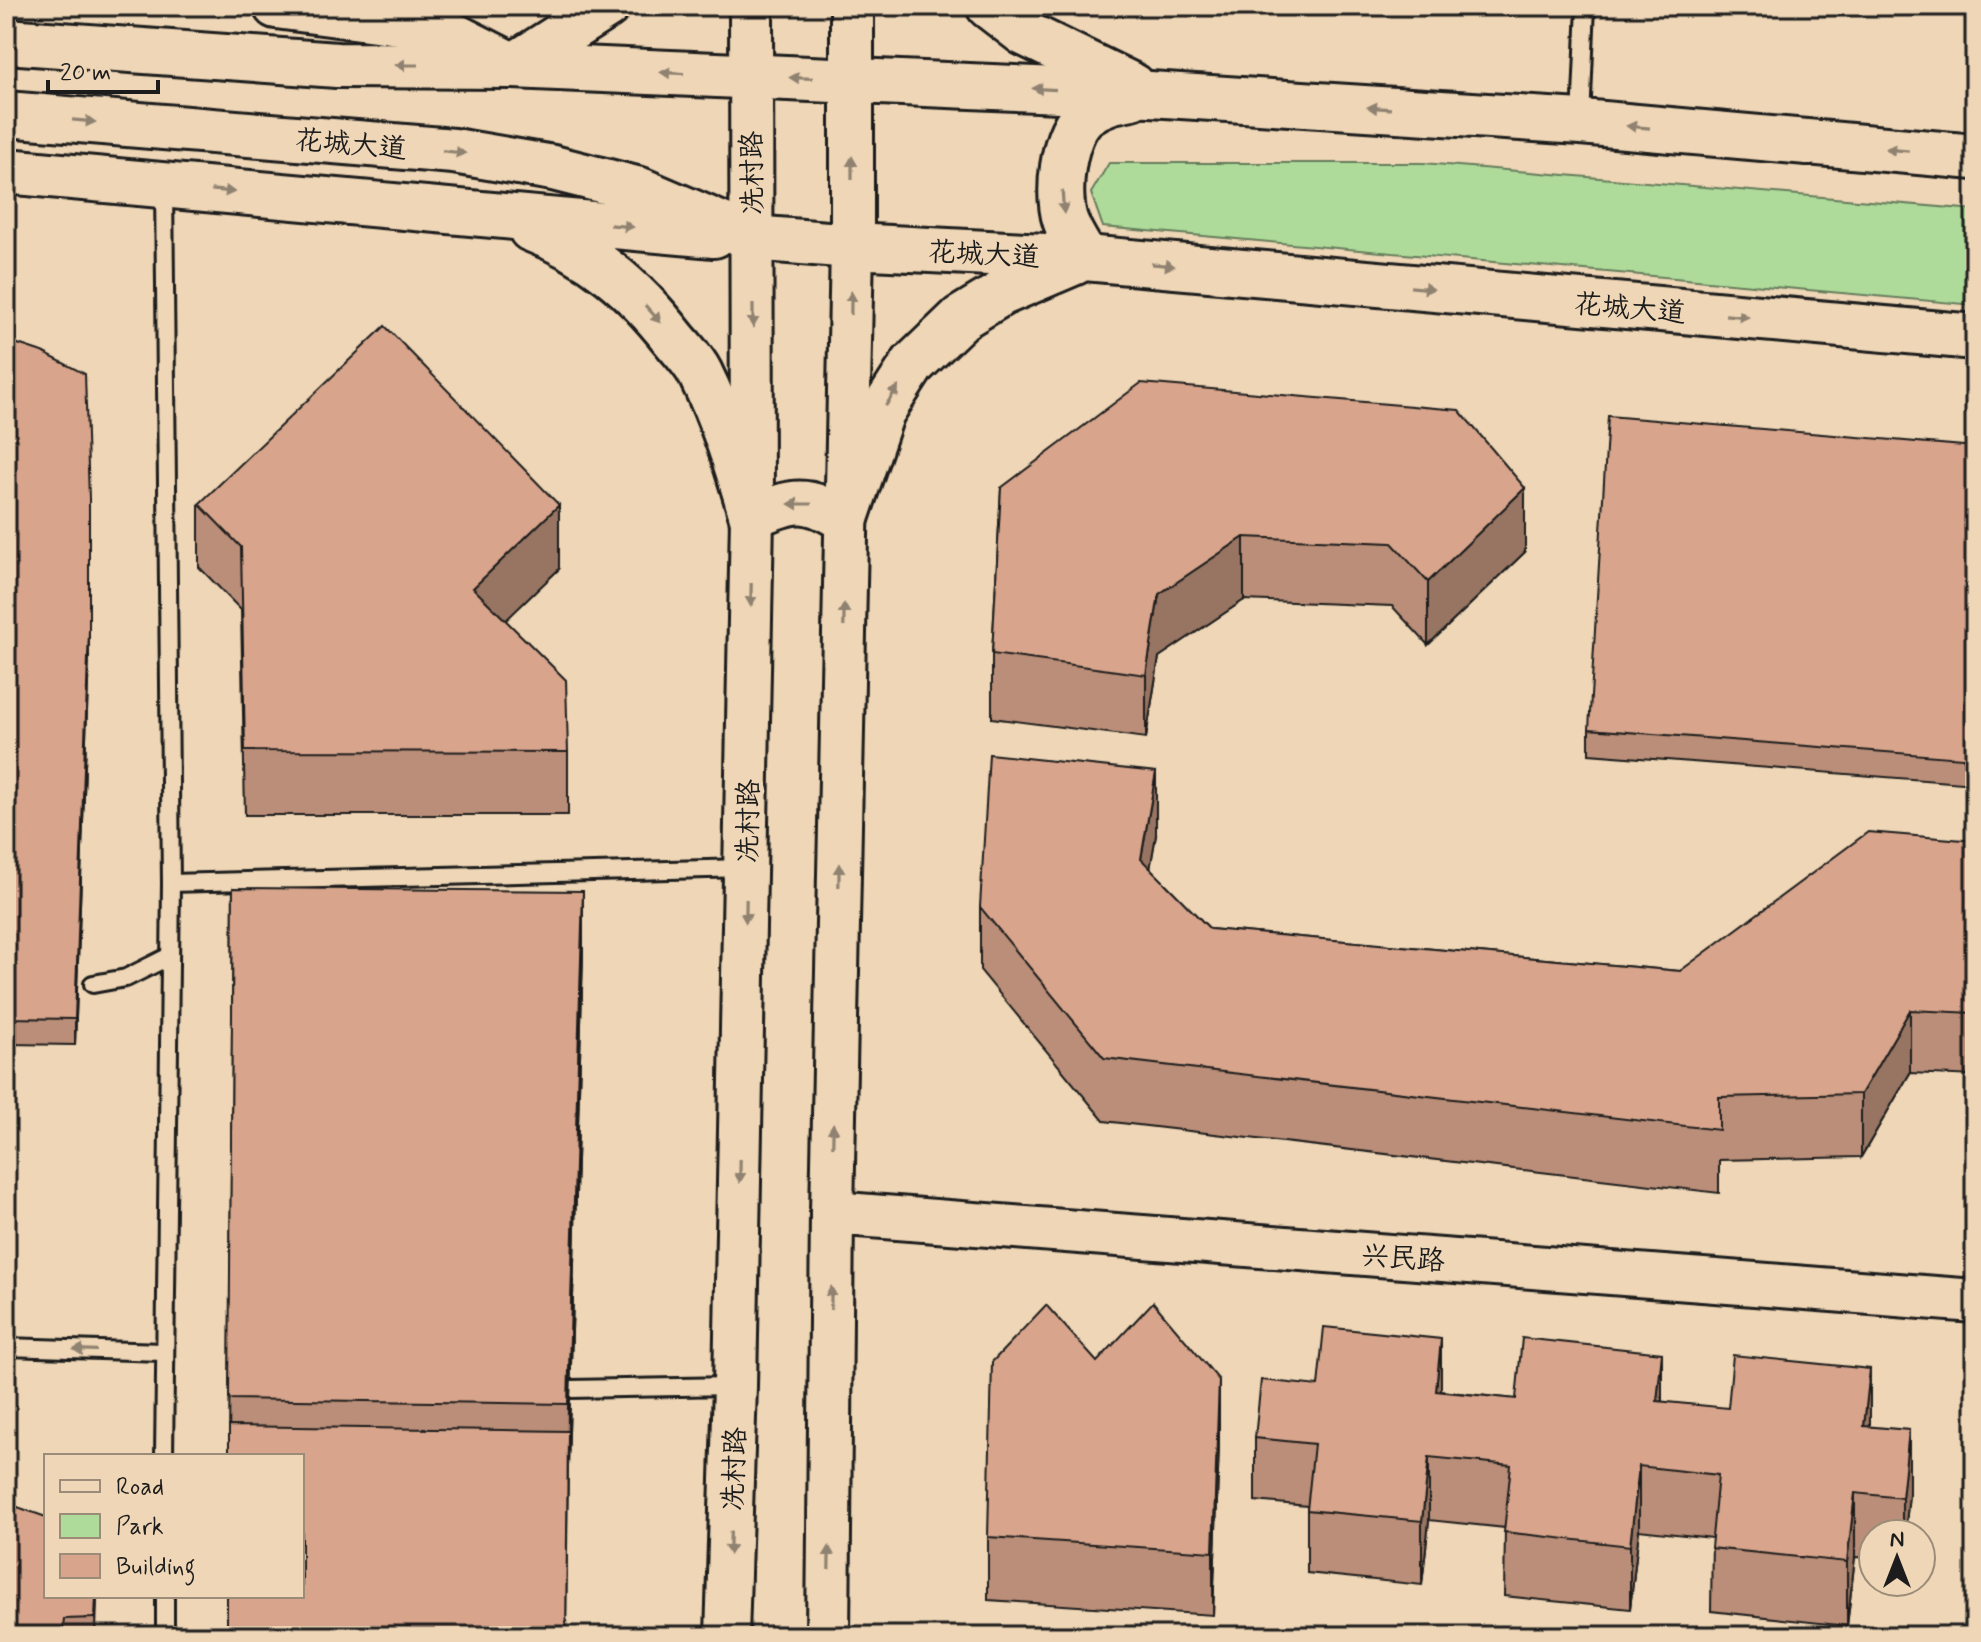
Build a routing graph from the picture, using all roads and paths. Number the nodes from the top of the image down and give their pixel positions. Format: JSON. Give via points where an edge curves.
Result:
{"nodes":[{"id":1,"x":276,"y":6,"type":"edge"},
{"id":2,"x":607,"y":6,"type":"edge"},
{"id":3,"x":751,"y":6,"type":"edge"},
{"id":4,"x":852,"y":6,"type":"edge"},
{"id":5,"x":989,"y":6,"type":"edge"},
{"id":6,"x":1586,"y":6,"type":"edge"},
{"id":7,"x":6,"y":41,"type":"edge"},
{"id":8,"x":513,"y":66,"type":"junction"},
{"id":9,"x":749,"y":76,"type":"junction"},
{"id":10,"x":852,"y":80,"type":"junction"},
{"id":11,"x":1150,"y":94,"type":"junction"},
{"id":12,"x":6,"y":114,"type":"edge"},
{"id":13,"x":1581,"y":122,"type":"junction"},
{"id":14,"x":1975,"y":157,"type":"edge"},
{"id":15,"x":6,"y":171,"type":"edge"},
{"id":16,"x":164,"y":186,"type":"junction"},
{"id":17,"x":495,"y":215,"type":"junction"},
{"id":18,"x":752,"y":238,"type":"junction"},
{"id":19,"x":852,"y":246,"type":"junction"},
{"id":20,"x":1085,"y":258,"type":"junction"},
{"id":21,"x":1975,"y":337,"type":"edge"},
{"id":22,"x":752,"y":517,"type":"junction"},
{"id":23,"x":845,"y":521,"type":"junction"},
{"id":24,"x":747,"y":868,"type":"junction"},
{"id":25,"x":171,"y":883,"type":"junction"},
{"id":26,"x":170,"y":956,"type":"junction"},
{"id":27,"x":93,"y":984,"type":"dead end"},
{"id":28,"x":832,"y":1213,"type":"junction"},
{"id":29,"x":1975,"y":1301,"type":"edge"},
{"id":30,"x":6,"y":1347,"type":"edge"},
{"id":31,"x":163,"y":1352,"type":"junction"},
{"id":32,"x":735,"y":1386,"type":"junction"},
{"id":33,"x":570,"y":1389,"type":"edge"},
{"id":34,"x":164,"y":1454,"type":"edge"},
{"id":35,"x":165,"y":1598,"type":"edge"},
{"id":36,"x":165,"y":1636,"type":"edge"},
{"id":37,"x":727,"y":1636,"type":"edge"},
{"id":38,"x":828,"y":1636,"type":"edge"}],
"edges":[{"from":1,"to":8,"type":"main road","via":[[437,27]]},
{"from":2,"to":8,"type":"main road"},
{"from":3,"to":9,"type":"main road","name":"冼村路"},
{"from":4,"to":10,"type":"main road"},
{"from":5,"to":11,"type":"main road","via":[[1024,33]]},
{"from":6,"to":13,"type":"lane"},
{"from":8,"to":7,"type":"main road","one_way":true,"via":[[337,65]]},
{"from":9,"to":8,"type":"main road","one_way":true},
{"from":10,"to":9,"type":"main road","one_way":true},
{"from":9,"to":18,"type":"main road","name":"冼村路"},
{"from":11,"to":10,"type":"main road","one_way":true},
{"from":19,"to":10,"type":"main road","one_way":true},
{"from":13,"to":11,"type":"main road","one_way":true},
{"from":11,"to":20,"type":"main road","one_way":true,"via":[[1105,102],[1083,116],[1068,143],[1062,205]]},
{"from":12,"to":18,"type":"main road","name":"花城大道","one_way":true,"via":[[454,151],[640,190]]},
{"from":14,"to":13,"type":"main road","one_way":true},
{"from":15,"to":16,"type":"main road"},
{"from":16,"to":17,"type":"main road","one_way":true},
{"from":16,"to":25,"type":"lane"},
{"from":17,"to":18,"type":"main road","one_way":true},
{"from":17,"to":22,"type":"main road","one_way":true,"via":[[565,242],[605,267],[653,313],[699,370],[731,445]]},
{"from":18,"to":19,"type":"main road","name":"花城大道"},
{"from":18,"to":22,"type":"main road","name":"冼村路","one_way":true},
{"from":19,"to":20,"type":"main road","name":"花城大道"},
{"from":23,"to":19,"type":"main road","one_way":true},
{"from":20,"to":21,"type":"main road","name":"花城大道","one_way":true},
{"from":23,"to":20,"type":"main road","one_way":true,"via":[[882,412],[913,364],[961,318],[1002,293]]},
{"from":23,"to":22,"type":"main road","one_way":true,"via":[[804,501]]},
{"from":22,"to":24,"type":"main road","name":"冼村路","one_way":true},
{"from":28,"to":23,"type":"main road","one_way":true},
{"from":24,"to":25,"type":"lane"},
{"from":24,"to":32,"type":"main road","name":"冼村路","one_way":true},
{"from":25,"to":26,"type":"lane"},
{"from":26,"to":27,"type":"lane","via":[[126,978]]},
{"from":26,"to":31,"type":"lane"},
{"from":28,"to":29,"type":"main road","name":"兴民路"},
{"from":38,"to":28,"type":"main road","one_way":true},
{"from":31,"to":30,"type":"lane","one_way":true},
{"from":31,"to":34,"type":"lane"},
{"from":32,"to":33,"type":"lane"},
{"from":32,"to":37,"type":"main road","name":"冼村路","one_way":true},
{"from":35,"to":36,"type":"lane"}]}
